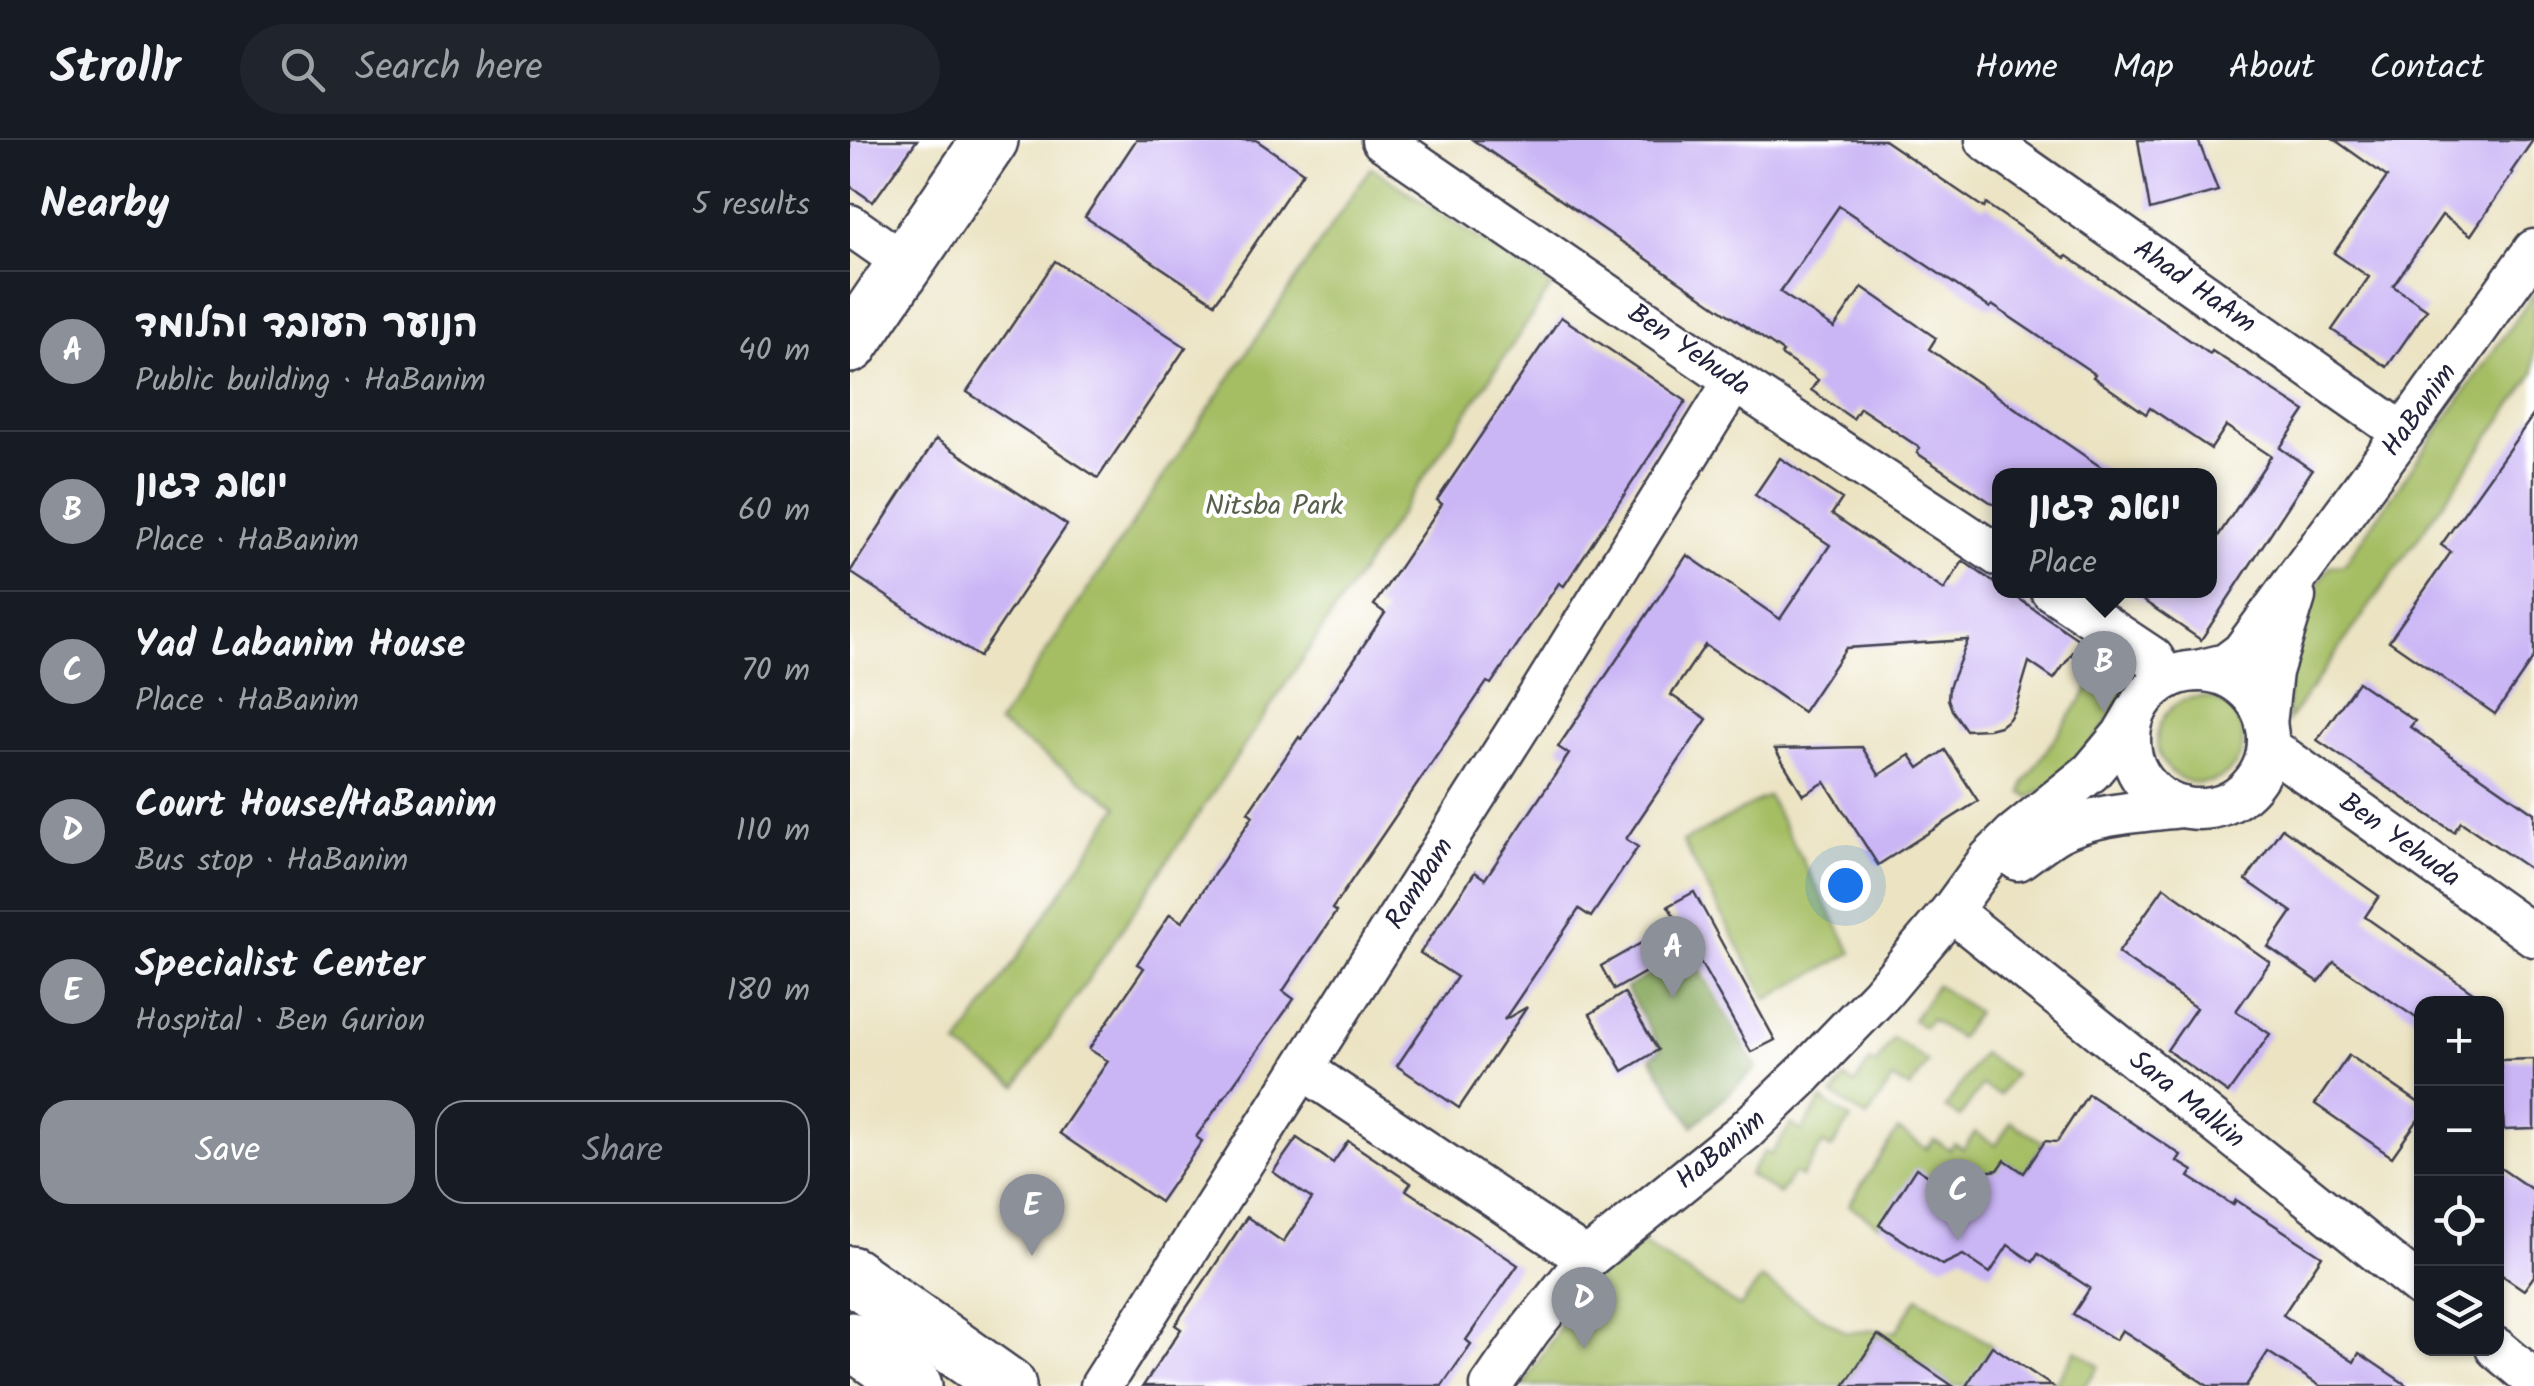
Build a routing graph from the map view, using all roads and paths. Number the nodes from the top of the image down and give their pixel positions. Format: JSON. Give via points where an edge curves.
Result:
{"nodes":[{"id":1,"x":990,"y":140,"type":"edge"},
{"id":2,"x":1382,"y":140,"type":"edge"},
{"id":3,"x":1997,"y":143,"type":"edge"},
{"id":4,"x":850,"y":225,"type":"edge"},
{"id":5,"x":2534,"y":250,"type":"edge"},
{"id":6,"x":906,"y":264,"type":"junction"},
{"id":7,"x":850,"y":345,"type":"edge"},
{"id":8,"x":1734,"y":381,"type":"junction"},
{"id":9,"x":2403,"y":434,"type":"junction"},
{"id":10,"x":1992,"y":551,"type":"edge"},
{"id":11,"x":2304,"y":570,"type":"junction"},
{"id":12,"x":2063,"y":598,"type":"edge"},
{"id":13,"x":2182,"y":675,"type":"junction"},
{"id":14,"x":2136,"y":711,"type":"junction"},
{"id":15,"x":2267,"y":735,"type":"junction"},
{"id":16,"x":2182,"y":808,"type":"junction"},
{"id":17,"x":1951,"y":910,"type":"junction"},
{"id":18,"x":2534,"y":936,"type":"edge"},
{"id":19,"x":1303,"y":1069,"type":"junction"},
{"id":20,"x":1586,"y":1259,"type":"junction"},
{"id":21,"x":850,"y":1274,"type":"edge"},
{"id":22,"x":2414,"y":1282,"type":"edge"},
{"id":23,"x":850,"y":1340,"type":"edge"},
{"id":24,"x":2504,"y":1355,"type":"edge"},
{"id":25,"x":2534,"y":1380,"type":"edge"},
{"id":26,"x":914,"y":1386,"type":"edge"},
{"id":27,"x":1008,"y":1386,"type":"edge"},
{"id":28,"x":1102,"y":1386,"type":"edge"},
{"id":29,"x":1492,"y":1386,"type":"edge"},
{"id":30,"x":2529,"y":1386,"type":"edge"}],
"edges":[{"from":1,"to":6,"type":"street"},
{"from":2,"to":8,"type":"street","name":"Ben Yehuda"},
{"from":3,"to":9,"type":"street","name":"Ahad HaAm"},
{"from":4,"to":6,"type":"street"},
{"from":5,"to":9,"type":"street","name":"HaBanim"},
{"from":6,"to":7,"type":"street"},
{"from":8,"to":10,"type":"street","name":"Ben Yehuda"},
{"from":8,"to":19,"type":"street","name":"Rambam"},
{"from":9,"to":11,"type":"street","name":"HaBanim"},
{"from":11,"to":13,"type":"street","name":"HaBanim","via":[[2242,652],[2226,664]]},
{"from":11,"to":15,"type":"street","name":"HaBanim","via":[[2272,672]]},
{"from":12,"to":13,"type":"street"},
{"from":13,"to":14,"type":"street","via":[[2148,692]]},
{"from":13,"to":15,"type":"street","via":[[2207,671],[2244,687],[2258,704]]},
{"from":14,"to":16,"type":"street","via":[[2129,733],[2140,777]]},
{"from":14,"to":17,"type":"street","name":"HaBanim","via":[[2091,772],[1989,858]]},
{"from":15,"to":16,"type":"street","via":[[2263,767],[2252,786],[2215,808]]},
{"from":15,"to":18,"type":"street","name":"Ben Yehuda"},
{"from":16,"to":17,"type":"street","name":"HaBanim","via":[[2087,821],[2057,833]]},
{"from":17,"to":20,"type":"street","name":"HaBanim","via":[[1845,1032],[1746,1131]]},
{"from":17,"to":22,"type":"street","name":"Sara Malkin"},
{"from":19,"to":20,"type":"street"},
{"from":19,"to":28,"type":"street","name":"Rambam"},
{"from":20,"to":29,"type":"street","name":"HaBanim"},
{"from":21,"to":27,"type":"street"},
{"from":23,"to":26,"type":"street"},
{"from":24,"to":25,"type":"street"},
{"from":25,"to":30,"type":"street"}]}
